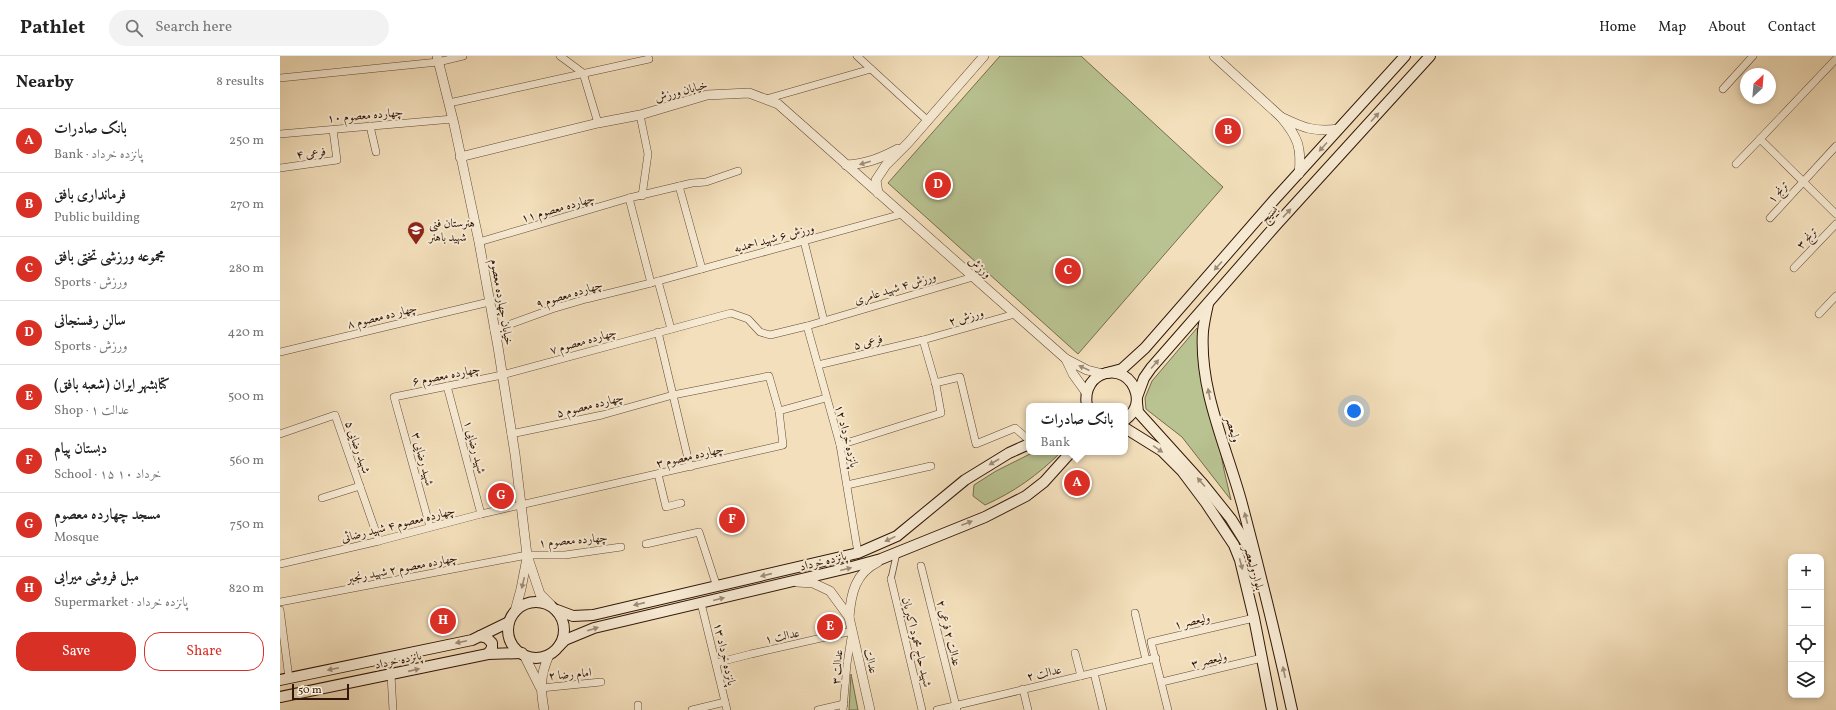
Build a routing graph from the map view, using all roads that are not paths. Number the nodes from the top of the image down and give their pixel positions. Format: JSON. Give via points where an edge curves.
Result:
{"nodes":[{"id":1,"x":463,"y":56,"type":"edge"},
{"id":2,"x":560,"y":56,"type":"edge"},
{"id":3,"x":857,"y":56,"type":"edge"},
{"id":4,"x":984,"y":56,"type":"edge"},
{"id":5,"x":1214,"y":56,"type":"edge"},
{"id":6,"x":1405,"y":56,"type":"edge"},
{"id":7,"x":1430,"y":56,"type":"edge"},
{"id":8,"x":1753,"y":56,"type":"edge"},
{"id":9,"x":437,"y":59,"type":"edge"},
{"id":10,"x":649,"y":59,"type":"dead end"},
{"id":11,"x":1836,"y":59,"type":"edge"},
{"id":12,"x":872,"y":69,"type":"junction"},
{"id":13,"x":583,"y":74,"type":"junction"},
{"id":14,"x":280,"y":78,"type":"edge"},
{"id":15,"x":1723,"y":89,"type":"dead end"},
{"id":16,"x":766,"y":99,"type":"junction"},
{"id":17,"x":449,"y":103,"type":"junction"},
{"id":18,"x":640,"y":115,"type":"junction"},
{"id":19,"x":1281,"y":117,"type":"junction"},
{"id":20,"x":453,"y":119,"type":"junction"},
{"id":21,"x":928,"y":121,"type":"junction"},
{"id":22,"x":598,"y":122,"type":"junction"},
{"id":23,"x":370,"y":126,"type":"junction"},
{"id":24,"x":1339,"y":129,"type":"junction"},
{"id":25,"x":333,"y":130,"type":"junction"},
{"id":26,"x":280,"y":134,"type":"edge"},
{"id":27,"x":1760,"y":139,"type":"junction"},
{"id":28,"x":908,"y":143,"type":"junction"},
{"id":29,"x":1836,"y":146,"type":"edge"},
{"id":30,"x":376,"y":152,"type":"dead end"},
{"id":31,"x":460,"y":156,"type":"junction"},
{"id":32,"x":1736,"y":164,"type":"dead end"},
{"id":33,"x":846,"y":165,"type":"junction"},
{"id":34,"x":280,"y":168,"type":"edge"},
{"id":35,"x":738,"y":171,"type":"dead end"},
{"id":36,"x":1299,"y":174,"type":"junction"},
{"id":37,"x":1802,"y":181,"type":"junction"},
{"id":38,"x":679,"y":186,"type":"junction"},
{"id":39,"x":878,"y":193,"type":"junction"},
{"id":40,"x":642,"y":196,"type":"junction"},
{"id":41,"x":629,"y":198,"type":"junction"},
{"id":42,"x":1264,"y":213,"type":"junction"},
{"id":43,"x":902,"y":214,"type":"junction"},
{"id":44,"x":1836,"y":214,"type":"edge"},
{"id":45,"x":1770,"y":218,"type":"dead end"},
{"id":46,"x":1277,"y":224,"type":"junction"},
{"id":47,"x":1836,"y":224,"type":"edge"},
{"id":48,"x":804,"y":241,"type":"junction"},
{"id":49,"x":479,"y":242,"type":"junction"},
{"id":50,"x":1236,"y":246,"type":"junction"},
{"id":51,"x":1248,"y":258,"type":"junction"},
{"id":52,"x":1794,"y":268,"type":"dead end"},
{"id":53,"x":702,"y":269,"type":"junction"},
{"id":54,"x":973,"y":277,"type":"junction"},
{"id":55,"x":658,"y":281,"type":"junction"},
{"id":56,"x":651,"y":283,"type":"junction"},
{"id":57,"x":1836,"y":296,"type":"edge"},
{"id":58,"x":488,"y":302,"type":"junction"},
{"id":59,"x":1208,"y":304,"type":"junction"},
{"id":60,"x":1015,"y":314,"type":"junction"},
{"id":61,"x":1819,"y":314,"type":"dead end"},
{"id":62,"x":824,"y":321,"type":"junction"},
{"id":63,"x":807,"y":326,"type":"junction"},
{"id":64,"x":670,"y":329,"type":"junction"},
{"id":65,"x":494,"y":330,"type":"junction"},
{"id":66,"x":658,"y":332,"type":"junction"},
{"id":67,"x":923,"y":340,"type":"junction"},
{"id":68,"x":280,"y":352,"type":"edge"},
{"id":69,"x":1066,"y":359,"type":"junction"},
{"id":70,"x":818,"y":365,"type":"junction"},
{"id":71,"x":1105,"y":373,"type":"junction"},
{"id":72,"x":502,"y":375,"type":"junction"},
{"id":73,"x":935,"y":383,"type":"junction"},
{"id":74,"x":447,"y":386,"type":"junction"},
{"id":75,"x":673,"y":395,"type":"junction"},
{"id":76,"x":394,"y":397,"type":"joint"},
{"id":77,"x":826,"y":398,"type":"junction"},
{"id":78,"x":1137,"y":400,"type":"junction"},
{"id":79,"x":1085,"y":401,"type":"edge"},
{"id":80,"x":779,"y":411,"type":"junction"},
{"id":81,"x":1128,"y":417,"type":"edge"},
{"id":82,"x":1128,"y":430,"type":"edge"},
{"id":83,"x":280,"y":434,"type":"edge"},
{"id":84,"x":512,"y":434,"type":"junction"},
{"id":85,"x":1026,"y":437,"type":"edge"},
{"id":86,"x":840,"y":445,"type":"junction"},
{"id":87,"x":1026,"y":445,"type":"edge"},
{"id":88,"x":1068,"y":455,"type":"edge"},
{"id":89,"x":930,"y":466,"type":"dead end"},
{"id":90,"x":690,"y":467,"type":"junction"},
{"id":91,"x":658,"y":474,"type":"junction"},
{"id":92,"x":847,"y":485,"type":"junction"},
{"id":93,"x":360,"y":486,"type":"junction"},
{"id":94,"x":322,"y":498,"type":"dead end"},
{"id":95,"x":681,"y":503,"type":"dead end"},
{"id":96,"x":521,"y":506,"type":"junction"},
{"id":97,"x":481,"y":514,"type":"junction"},
{"id":98,"x":430,"y":527,"type":"junction"},
{"id":99,"x":379,"y":541,"type":"junction"},
{"id":100,"x":646,"y":544,"type":"dead end"},
{"id":101,"x":621,"y":547,"type":"dead end"},
{"id":102,"x":858,"y":553,"type":"junction"},
{"id":103,"x":896,"y":553,"type":"junction"},
{"id":104,"x":527,"y":555,"type":"junction"},
{"id":105,"x":1256,"y":559,"type":"junction"},
{"id":106,"x":280,"y":564,"type":"edge"},
{"id":107,"x":921,"y":566,"type":"dead end"},
{"id":108,"x":891,"y":579,"type":"joint"},
{"id":109,"x":790,"y":582,"type":"junction"},
{"id":110,"x":717,"y":587,"type":"junction"},
{"id":111,"x":280,"y":602,"type":"edge"},
{"id":112,"x":701,"y":604,"type":"junction"},
{"id":113,"x":554,"y":608,"type":"junction"},
{"id":114,"x":280,"y":610,"type":"edge"},
{"id":115,"x":515,"y":611,"type":"junction"},
{"id":116,"x":1135,"y":613,"type":"dead end"},
{"id":117,"x":849,"y":617,"type":"junction"},
{"id":118,"x":1254,"y":618,"type":"junction"},
{"id":119,"x":509,"y":622,"type":"junction"},
{"id":120,"x":852,"y":631,"type":"junction"},
{"id":121,"x":480,"y":636,"type":"junction"},
{"id":122,"x":559,"y":646,"type":"junction"},
{"id":123,"x":1075,"y":653,"type":"dead end"},
{"id":124,"x":488,"y":654,"type":"junction"},
{"id":125,"x":523,"y":654,"type":"junction"},
{"id":126,"x":549,"y":655,"type":"junction"},
{"id":127,"x":1156,"y":658,"type":"junction"},
{"id":128,"x":1262,"y":658,"type":"junction"},
{"id":129,"x":1146,"y":660,"type":"junction"},
{"id":130,"x":716,"y":663,"type":"junction"},
{"id":131,"x":1094,"y":673,"type":"junction"},
{"id":132,"x":391,"y":676,"type":"junction"},
{"id":133,"x":1081,"y":676,"type":"junction"},
{"id":134,"x":285,"y":679,"type":"edge"},
{"id":135,"x":601,"y":682,"type":"dead end"},
{"id":136,"x":1162,"y":682,"type":"junction"},
{"id":137,"x":540,"y":688,"type":"junction"},
{"id":138,"x":1023,"y":689,"type":"junction"},
{"id":139,"x":280,"y":697,"type":"edge"},
{"id":140,"x":725,"y":702,"type":"junction"},
{"id":141,"x":843,"y":707,"type":"edge"},
{"id":142,"x":957,"y":708,"type":"edge"},
{"id":143,"x":393,"y":710,"type":"edge"},
{"id":144,"x":544,"y":710,"type":"edge"},
{"id":145,"x":692,"y":710,"type":"edge"},
{"id":146,"x":727,"y":710,"type":"edge"},
{"id":147,"x":818,"y":710,"type":"edge"},
{"id":148,"x":870,"y":710,"type":"edge"},
{"id":149,"x":922,"y":710,"type":"edge"},
{"id":150,"x":937,"y":710,"type":"edge"},
{"id":151,"x":1028,"y":710,"type":"edge"},
{"id":152,"x":1103,"y":710,"type":"edge"},
{"id":153,"x":1168,"y":710,"type":"edge"},
{"id":154,"x":1272,"y":710,"type":"edge"},
{"id":155,"x":1292,"y":710,"type":"edge"}],
"edges":[{"from":1,"to":9,"type":"street"},
{"from":2,"to":13,"type":"street"},
{"from":3,"to":12,"type":"street"},
{"from":4,"to":21,"type":"street"},
{"from":5,"to":19,"type":"street"},
{"from":6,"to":24,"type":"main road","name":"بسیج"},
{"from":46,"to":7,"type":"main road","name":"بسیج","one_way":true},
{"from":8,"to":15,"type":"street"},
{"from":9,"to":14,"type":"street"},
{"from":9,"to":17,"type":"street","name":"خیابان چهارده معصوم"},
{"from":10,"to":13,"type":"street"},
{"from":11,"to":27,"type":"street"},
{"from":12,"to":16,"type":"street"},
{"from":12,"to":21,"type":"street"},
{"from":13,"to":17,"type":"street"},
{"from":13,"to":22,"type":"street"},
{"from":16,"to":18,"type":"street","name":"خیابان ورزش","via":[[749,94],[707,95]]},
{"from":16,"to":33,"type":"street","name":"خیابان ورزش","via":[[778,104]]},
{"from":17,"to":20,"type":"street","name":"خیابان چهارده معصوم"},
{"from":18,"to":22,"type":"street","name":"خیابان ورزش"},
{"from":18,"to":40,"type":"street","via":[[648,154]]},
{"from":19,"to":24,"type":"street","via":[[1309,130]]},
{"from":19,"to":36,"type":"street","via":[[1298,141],[1301,156]]},
{"from":20,"to":23,"type":"street","name":"چهارده معصوم ۱۰"},
{"from":20,"to":31,"type":"street","name":"خیابان چهارده معصوم"},
{"from":21,"to":28,"type":"street"},
{"from":22,"to":31,"type":"street","name":"خیابان ورزش"},
{"from":23,"to":25,"type":"street","name":"چهارده معصوم ۱۰"},
{"from":23,"to":30,"type":"street"},
{"from":24,"to":36,"type":"main road","name":"بسیج","one_way":true},
{"from":25,"to":26,"type":"street","name":"چهارده معصوم ۱۰"},
{"from":25,"to":34,"type":"street","name":"فرعی ۴","via":[[338,160]]},
{"from":27,"to":32,"type":"street"},
{"from":27,"to":37,"type":"street"},
{"from":28,"to":33,"type":"street","one_way":true,"via":[[880,158],[859,165]]},
{"from":28,"to":39,"type":"street","via":[[886,165],[876,180]]},
{"from":29,"to":37,"type":"street","name":"ترنج ۱"},
{"from":31,"to":49,"type":"street","name":"خیابان چهارده معصوم"},
{"from":33,"to":39,"type":"street","name":"خیابان ورزش"},
{"from":35,"to":38,"type":"street","name":"چهارده معصوم ۱۱","via":[[706,182]]},
{"from":36,"to":42,"type":"main road","name":"بسیج"},
{"from":37,"to":44,"type":"street"},
{"from":37,"to":45,"type":"street","name":"ترنج ۱"},
{"from":38,"to":40,"type":"street","name":"چهارده معصوم ۱۱"},
{"from":38,"to":53,"type":"street"},
{"from":39,"to":43,"type":"street","name":"ورزش"},
{"from":40,"to":41,"type":"street","name":"چهارده معصوم ۱۱"},
{"from":41,"to":49,"type":"street","name":"چهارده معصوم ۱۱"},
{"from":41,"to":56,"type":"street"},
{"from":42,"to":46,"type":"main road","via":[[1265,220],[1270,224]]},
{"from":42,"to":50,"type":"main road","name":"بسیج"},
{"from":43,"to":48,"type":"street","name":"ورزش ۶ شهید احمدیه"},
{"from":43,"to":54,"type":"street","name":"ورزش"},
{"from":46,"to":51,"type":"main road","name":"بسیج"},
{"from":47,"to":52,"type":"street","name":"ترنج ۳"},
{"from":48,"to":53,"type":"street","name":"ورزش ۶ شهید احمدیه"},
{"from":48,"to":62,"type":"street"},
{"from":49,"to":58,"type":"street","name":"خیابان چهارده معصوم"},
{"from":50,"to":51,"type":"main road","via":[[1247,251]]},
{"from":50,"to":71,"type":"main road","name":"بسیج","one_way":true,"via":[[1133,360],[1122,369]]},
{"from":51,"to":59,"type":"main road","name":"بسیج"},
{"from":53,"to":55,"type":"street","name":"ورزش ۶ شهید احمدیه"},
{"from":54,"to":60,"type":"street","name":"ورزش"},
{"from":54,"to":62,"type":"street","name":"ورزش ۴ شهید عامری"},
{"from":55,"to":56,"type":"street","name":"ورزش ۶ شهید احمدیه"},
{"from":55,"to":64,"type":"street"},
{"from":56,"to":65,"type":"street","name":"چهارده معصوم ۹","via":[[552,309]]},
{"from":57,"to":61,"type":"street"},
{"from":58,"to":65,"type":"street","name":"خیابان چهارده معصوم"},
{"from":58,"to":68,"type":"street","name":"چهار ده معصوم ۸"},
{"from":78,"to":59,"type":"main road","name":"بسیج","one_way":true,"via":[[1144,378]]},
{"from":105,"to":59,"type":"main road","name":"ولیعصر","one_way":true,"via":[[1240,495],[1210,398],[1203,358],[1203,330]]},
{"from":60,"to":67,"type":"street","name":"ورزش ۲"},
{"from":60,"to":69,"type":"street","name":"ورزش"},
{"from":62,"to":63,"type":"street","name":"ورزش ۴ شهید عامری"},
{"from":63,"to":64,"type":"street","name":"ورزش ۴ شهید عامری","via":[[770,335],[760,332],[748,319],[730,313]]},
{"from":63,"to":70,"type":"street","name":"پانزده خرداد ۱۲"},
{"from":64,"to":66,"type":"street","name":"چهارده معصوم ۷"},
{"from":65,"to":72,"type":"street","name":"خیابان چهارده معصوم"},
{"from":66,"to":72,"type":"street","name":"چهارده معصوم ۷"},
{"from":66,"to":75,"type":"street"},
{"from":67,"to":70,"type":"street","name":"فرعی ۵"},
{"from":67,"to":73,"type":"street"},
{"from":71,"to":69,"type":"street","name":"ورزش","one_way":true,"via":[[1087,370]]},
{"from":69,"to":79,"type":"street","name":"ورزش"},
{"from":70,"to":77,"type":"street","name":"پانزده خرداد ۱۲"},
{"from":71,"to":78,"type":"main road","name":"ولیعصر","via":[[1118,373],[1128,378],[1134,387]]},
{"from":71,"to":79,"type":"main road","via":[[1092,381]]},
{"from":72,"to":74,"type":"street","name":"چهارده معصوم ۶"},
{"from":72,"to":84,"type":"street","name":"خیابان چهارده معصوم"},
{"from":73,"to":85,"type":"street","via":[[960,377],[976,444],[1015,428]]},
{"from":73,"to":86,"type":"street","via":[[941,413]]},
{"from":74,"to":76,"type":"street","name":"چهارده معصوم ۶"},
{"from":74,"to":97,"type":"street","name":"شهید رضایی ۱"},
{"from":75,"to":80,"type":"street","name":"چهارده معصوم ۵","via":[[769,376]]},
{"from":75,"to":84,"type":"street","name":"چهارده معصوم ۵","via":[[602,415]]},
{"from":75,"to":90,"type":"street"},
{"from":76,"to":98,"type":"street","name":"شهید رضایی ۳"},
{"from":77,"to":80,"type":"street"},
{"from":77,"to":86,"type":"street","name":"پانزده خرداد ۱۲"},
{"from":78,"to":81,"type":"main road","name":"بسیج","via":[[1134,410]]},
{"from":105,"to":78,"type":"main road","name":"ولیعصر","one_way":true,"via":[[1231,519],[1203,484],[1138,412]]},
{"from":80,"to":90,"type":"street","name":"چهارده معصوم ۳","via":[[783,445]]},
{"from":82,"to":118,"type":"main road","name":"بلوار ولیعصر","one_way":true,"via":[[1162,451],[1182,471],[1206,502],[1234,545]]},
{"from":83,"to":93,"type":"street","name":"شهید رضایی ۵","via":[[335,415]]},
{"from":84,"to":96,"type":"street","name":"خیابان چهارده معصوم"},
{"from":86,"to":92,"type":"street","name":"پانزده خرداد ۱۲"},
{"from":87,"to":102,"type":"main road","name":"پانزده خرداد","one_way":true,"via":[[965,480],[896,536]]},
{"from":103,"to":88,"type":"main road","name":"پانزده خرداد","one_way":true,"via":[[985,517],[1026,496],[1044,482]]},
{"from":89,"to":92,"type":"street"},
{"from":90,"to":91,"type":"street","name":"چهارده معصوم ۳"},
{"from":91,"to":95,"type":"street","via":[[666,507]]},
{"from":91,"to":96,"type":"street","name":"چهارده معصوم ۳"},
{"from":92,"to":102,"type":"street","name":"پانزده خرداد ۱۲"},
{"from":93,"to":94,"type":"street"},
{"from":93,"to":99,"type":"street","name":"شهید رضایی ۵"},
{"from":96,"to":97,"type":"street","name":"چهارده معصوم ۴ شهید رضائی"},
{"from":96,"to":104,"type":"street","name":"خیابان چهارده معصوم"},
{"from":97,"to":98,"type":"street","name":"چهارده معصوم ۴ شهید رضائی"},
{"from":98,"to":99,"type":"street","name":"چهارده معصوم ۴ شهید رضائی"},
{"from":99,"to":106,"type":"street","name":"چهارده معصوم ۴ شهید رضائی"},
{"from":100,"to":110,"type":"street","via":[[699,532]]},
{"from":101,"to":104,"type":"street","name":"چهارده معصوم ۱","via":[[565,555]]},
{"from":102,"to":110,"type":"main road","name":"پانزده خرداد","one_way":true},
{"from":103,"to":108,"type":"street"},
{"from":109,"to":103,"type":"main road","name":"پانزده خرداد","one_way":true},
{"from":103,"to":117,"type":"street","name":"عدالت","via":[[869,566],[858,580],[851,595]]},
{"from":104,"to":111,"type":"street","name":"چهارده معصوم ۲ شهید رنجبر"},
{"from":104,"to":113,"type":"street","via":[[540,594]]},
{"from":104,"to":115,"type":"street","one_way":true},
{"from":155,"to":105,"type":"main road","name":"ولیعصر","one_way":true},
{"from":107,"to":142,"type":"street","name":"عدالت ۲ فرعی ۲"},
{"from":108,"to":149,"type":"street","name":"شهید حاج محمود اکبریان"},
{"from":112,"to":109,"type":"main road","name":"پانزده خرداد","one_way":true},
{"from":109,"to":117,"type":"street","name":"عدالت","via":[[813,583],[830,591]]},
{"from":110,"to":113,"type":"main road","name":"پانزده خرداد","one_way":true,"via":[[581,617]]},
{"from":122,"to":112,"type":"main road","name":"پانزده خرداد","one_way":true,"via":[[565,640],[594,628]]},
{"from":112,"to":130,"type":"street","name":"پانزده خرداد ۱۳"},
{"from":113,"to":115,"type":"main road","via":[[536,601]]},
{"from":113,"to":122,"type":"main road","via":[[562,618],[564,628]]},
{"from":114,"to":134,"type":"street"},
{"from":115,"to":119,"type":"main road"},
{"from":116,"to":129,"type":"street"},
{"from":117,"to":120,"type":"street","name":"عدالت"},
{"from":118,"to":127,"type":"street","name":"ولیعصر ۱","via":[[1151,642]]},
{"from":118,"to":128,"type":"main road","name":"بلوار ولیعصر"},
{"from":119,"to":121,"type":"main road","name":"پانزده خرداد"},
{"from":119,"to":125,"type":"main road","via":[[508,632],[511,641]]},
{"from":120,"to":130,"type":"street","name":"عدالت ۱"},
{"from":120,"to":141,"type":"street","name":"عدالت ۳","via":[[846,664]]},
{"from":120,"to":148,"type":"street","name":"عدالت"},
{"from":121,"to":124,"type":"main road","via":[[492,643]]},
{"from":121,"to":134,"type":"main road","name":"پانزده خرداد","one_way":true,"via":[[472,640]]},
{"from":122,"to":126,"type":"main road"},
{"from":123,"to":133,"type":"street"},
{"from":124,"to":125,"type":"main road","name":"پانزده خرداد"},
{"from":132,"to":124,"type":"main road","name":"پانزده خرداد","one_way":true},
{"from":125,"to":126,"type":"main road","via":[[537,657]]},
{"from":125,"to":137,"type":"street"},
{"from":126,"to":137,"type":"street","via":[[542,670]]},
{"from":127,"to":129,"type":"street","name":"عدالت ۲"},
{"from":127,"to":136,"type":"street"},
{"from":128,"to":136,"type":"street","name":"ولیعصر ۳"},
{"from":128,"to":154,"type":"main road","name":"بلوار ولیعصر"},
{"from":129,"to":131,"type":"street","name":"عدالت ۲"},
{"from":130,"to":140,"type":"street","name":"پانزده خرداد ۱۳"},
{"from":131,"to":133,"type":"street","name":"عدالت ۲"},
{"from":131,"to":152,"type":"street"},
{"from":132,"to":139,"type":"main road","name":"پانزده خرداد"},
{"from":132,"to":143,"type":"street"},
{"from":133,"to":138,"type":"street","name":"عدالت ۲"},
{"from":135,"to":137,"type":"street","name":"امام رضا ۲"},
{"from":136,"to":153,"type":"street"},
{"from":137,"to":144,"type":"street"},
{"from":138,"to":142,"type":"street","name":"عدالت ۲"},
{"from":138,"to":151,"type":"street"},
{"from":140,"to":145,"type":"street"},
{"from":140,"to":146,"type":"street","name":"پانزده خرداد ۱۳"},
{"from":141,"to":147,"type":"street","name":"عدالت ۳"},
{"from":142,"to":150,"type":"street","name":"عدالت ۲"}]}
